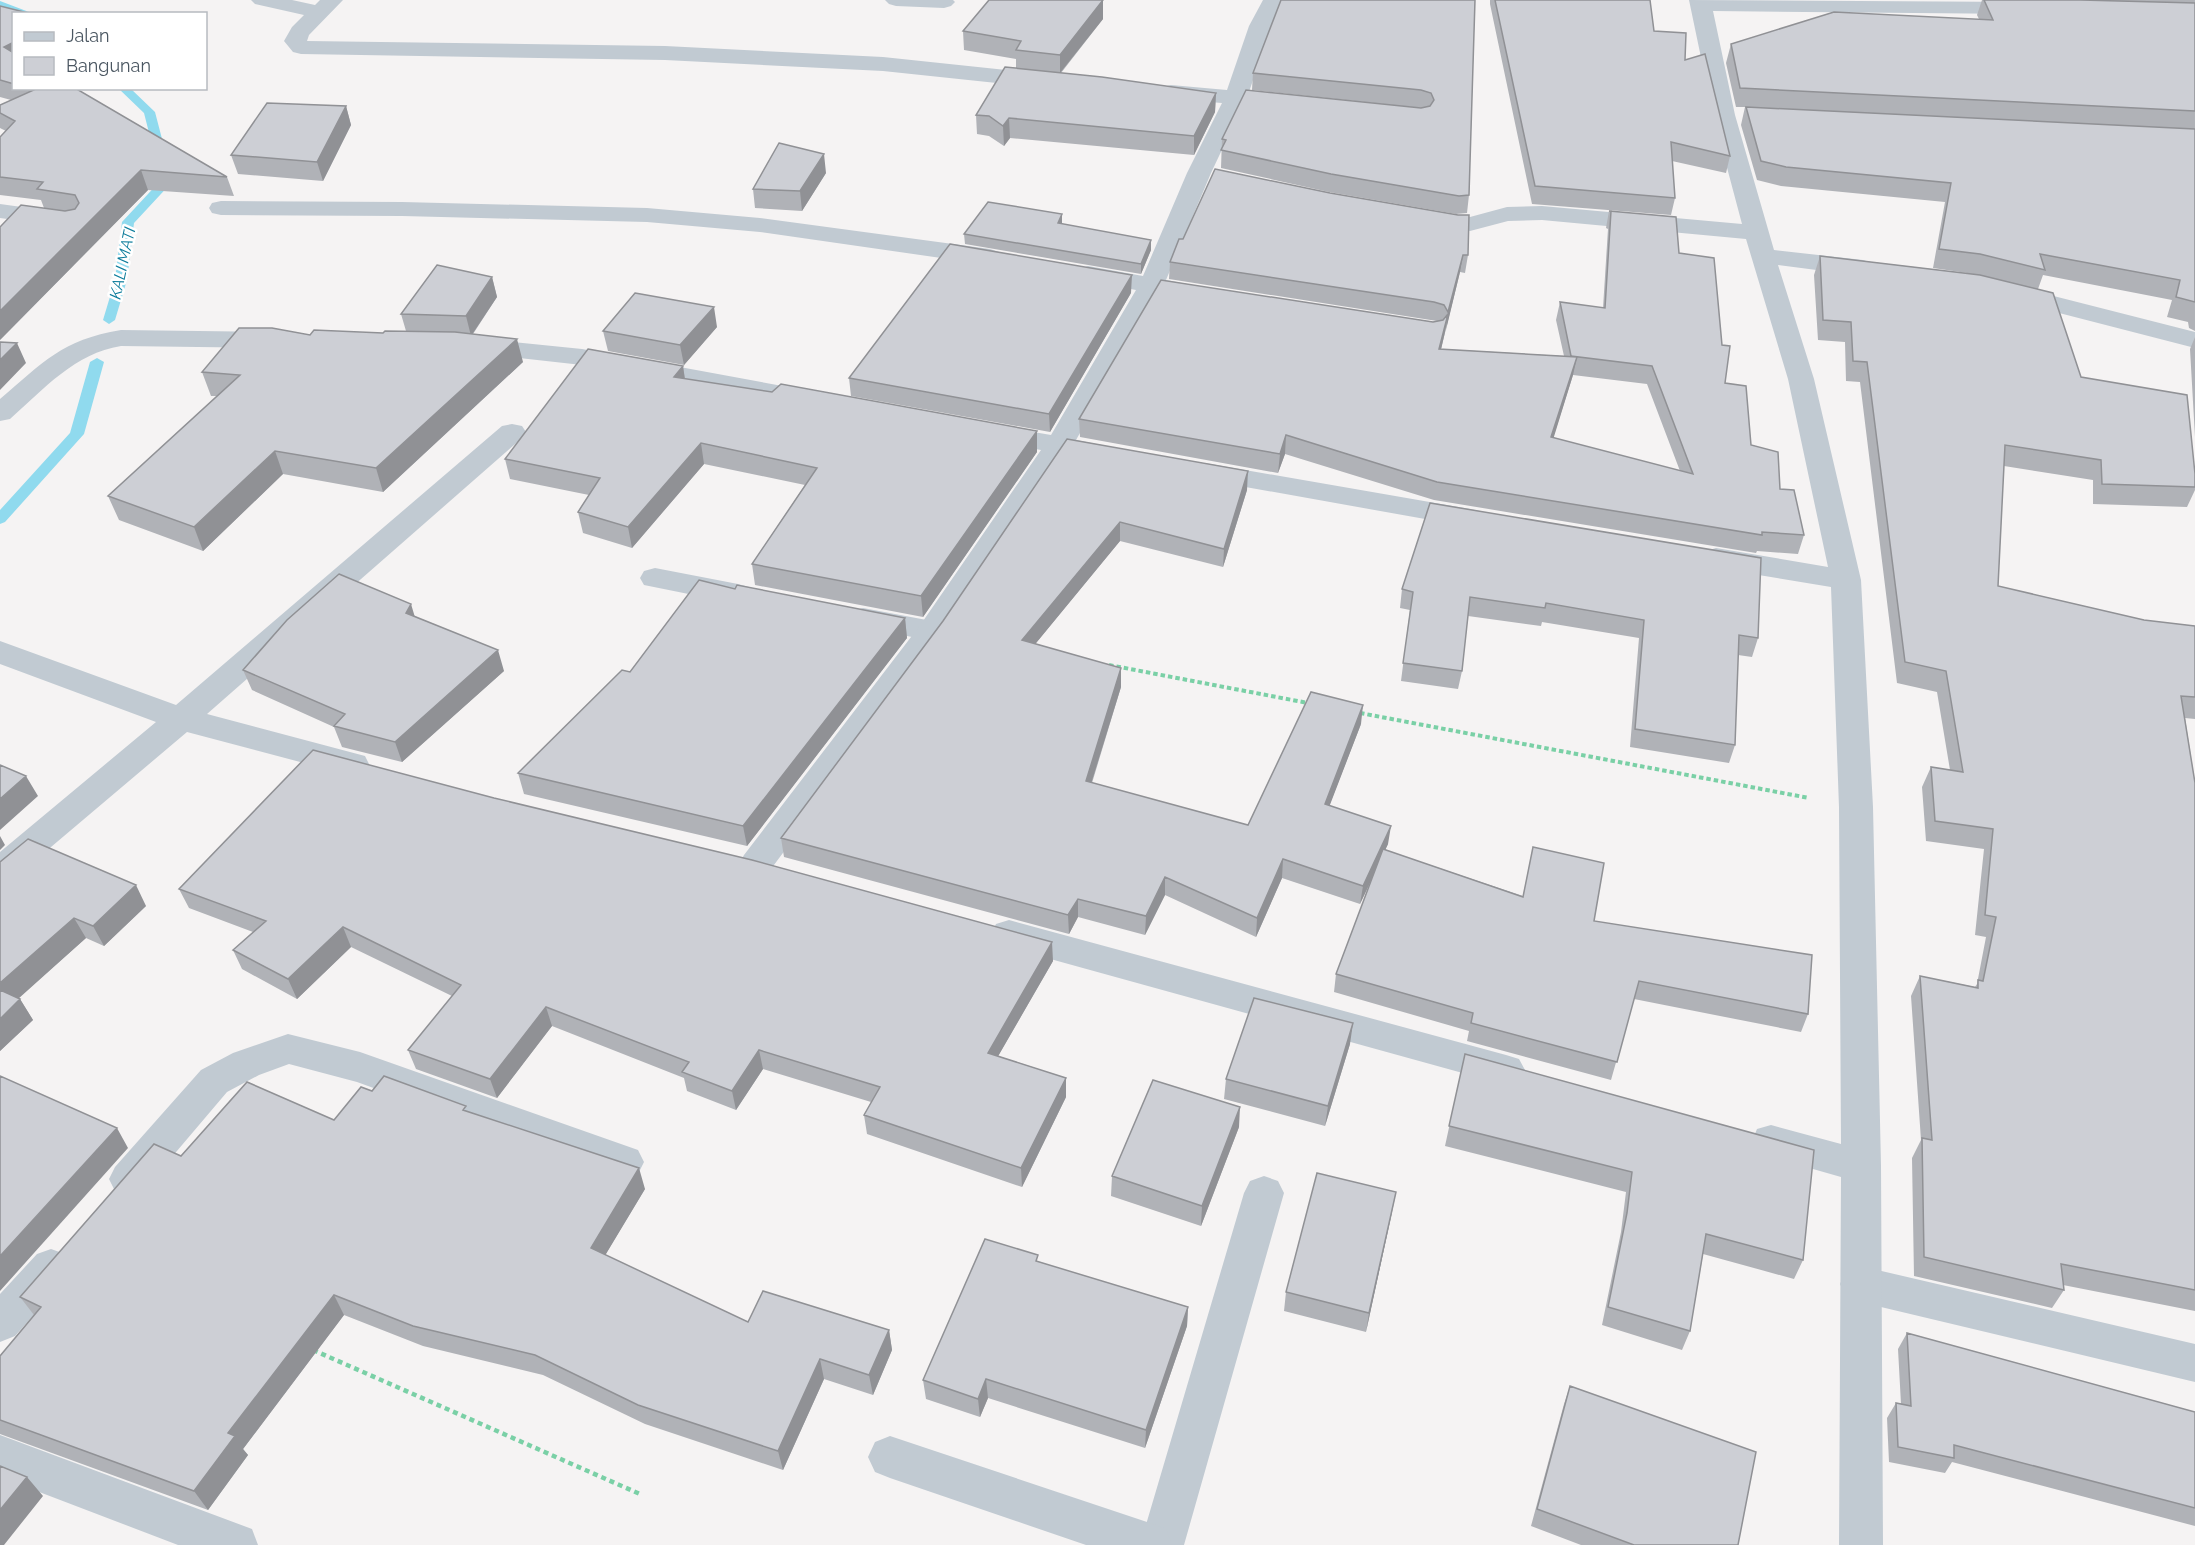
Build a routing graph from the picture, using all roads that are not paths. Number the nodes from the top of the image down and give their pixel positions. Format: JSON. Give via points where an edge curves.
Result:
{"nodes":[{"id":1,"x":262,"y":0,"type":"edge"},
{"id":2,"x":896,"y":0,"type":"edge"},
{"id":3,"x":1274,"y":0,"type":"edge"},
{"id":4,"x":944,"y":2,"type":"dead end"},
{"id":5,"x":1701,"y":2,"type":"edge"},
{"id":6,"x":325,"y":6,"type":"edge"},
{"id":7,"x":2039,"y":9,"type":"edge"},
{"id":8,"x":1070,"y":84,"type":"edge"},
{"id":9,"x":1153,"y":91,"type":"edge"},
{"id":10,"x":1236,"y":97,"type":"junction"},
{"id":11,"x":1305,"y":104,"type":"edge"},
{"id":12,"x":221,"y":208,"type":"dead end"},
{"id":13,"x":0,"y":211,"type":"edge"},
{"id":14,"x":1398,"y":213,"type":"edge"},
{"id":15,"x":73,"y":221,"type":"edge"},
{"id":16,"x":1760,"y":244,"type":"junction"},
{"id":17,"x":1012,"y":261,"type":"edge"},
{"id":18,"x":1882,"y":270,"type":"edge"},
{"id":19,"x":1070,"y":271,"type":"edge"},
{"id":20,"x":1151,"y":286,"type":"junction"},
{"id":21,"x":1995,"y":290,"type":"edge"},
{"id":22,"x":1221,"y":297,"type":"edge"},
{"id":23,"x":293,"y":340,"type":"edge"},
{"id":24,"x":2195,"y":340,"type":"edge"},
{"id":25,"x":449,"y":345,"type":"edge"},
{"id":26,"x":838,"y":404,"type":"edge"},
{"id":27,"x":0,"y":414,"type":"edge"},
{"id":28,"x":966,"y":428,"type":"edge"},
{"id":29,"x":512,"y":432,"type":"dead end"},
{"id":30,"x":1059,"y":445,"type":"junction"},
{"id":31,"x":1128,"y":458,"type":"edge"},
{"id":32,"x":1185,"y":468,"type":"edge"},
{"id":33,"x":1492,"y":522,"type":"edge"},
{"id":34,"x":1693,"y":555,"type":"edge"},
{"id":35,"x":655,"y":578,"type":"dead end"},
{"id":36,"x":1846,"y":579,"type":"junction"},
{"id":37,"x":770,"y":600,"type":"edge"},
{"id":38,"x":839,"y":613,"type":"edge"},
{"id":39,"x":932,"y":631,"type":"junction"},
{"id":40,"x":0,"y":652,"type":"edge"},
{"id":41,"x":181,"y":719,"type":"junction"},
{"id":42,"x":388,"y":773,"type":"edge"},
{"id":43,"x":722,"y":855,"type":"edge"},
{"id":44,"x":756,"y":864,"type":"junction"},
{"id":45,"x":0,"y":871,"type":"edge"},
{"id":46,"x":790,"y":873,"type":"edge"},
{"id":47,"x":980,"y":926,"type":"edge"},
{"id":48,"x":1531,"y":1077,"type":"edge"},
{"id":49,"x":1736,"y":1132,"type":"edge"},
{"id":50,"x":624,"y":1162,"type":"edge"},
{"id":51,"x":1861,"y":1166,"type":"junction"},
{"id":52,"x":1264,"y":1193,"type":"dead end"},
{"id":53,"x":104,"y":1208,"type":"edge"},
{"id":54,"x":72,"y":1244,"type":"edge"},
{"id":55,"x":1860,"y":1284,"type":"junction"},
{"id":56,"x":0,"y":1323,"type":"edge"},
{"id":57,"x":2195,"y":1363,"type":"edge"},
{"id":58,"x":0,"y":1456,"type":"edge"},
{"id":59,"x":890,"y":1457,"type":"dead end"},
{"id":60,"x":236,"y":1545,"type":"edge"},
{"id":61,"x":1150,"y":1545,"type":"edge"},
{"id":62,"x":1162,"y":1545,"type":"edge"},
{"id":63,"x":1861,"y":1545,"type":"edge"}],
"edges":[{"from":1,"to":6,"type":"street"},
{"from":2,"to":4,"type":"street"},
{"from":3,"to":10,"type":"street","via":[[1260,26]]},
{"from":5,"to":7,"type":"street"},
{"from":5,"to":16,"type":"street","via":[[1735,116]]},
{"from":6,"to":8,"type":"street","via":[[300,32],[295,41],[301,47],[665,53],[814,60]]},
{"from":9,"to":10,"type":"street"},
{"from":10,"to":11,"type":"street"},
{"from":10,"to":20,"type":"street","via":[[1210,176]]},
{"from":12,"to":17,"type":"street","via":[[647,215],[760,225]]},
{"from":13,"to":15,"type":"street"},
{"from":14,"to":16,"type":"street","via":[[1470,224],[1516,213],[1542,213]]},
{"from":16,"to":18,"type":"street"},
{"from":16,"to":36,"type":"street","via":[[1801,379]]},
{"from":19,"to":20,"type":"street"},
{"from":20,"to":22,"type":"street"},
{"from":20,"to":30,"type":"street"},
{"from":21,"to":24,"type":"street"},
{"from":23,"to":27,"type":"street","via":[[131,338],[96,342],[68,355]]},
{"from":25,"to":26,"type":"street","via":[[582,357]]},
{"from":28,"to":30,"type":"street"},
{"from":29,"to":41,"type":"street"},
{"from":30,"to":31,"type":"street"},
{"from":30,"to":39,"type":"street"},
{"from":32,"to":33,"type":"street"},
{"from":34,"to":36,"type":"street"},
{"from":35,"to":37,"type":"street"},
{"from":36,"to":51,"type":"street","via":[[1856,807]]},
{"from":38,"to":39,"type":"street"},
{"from":39,"to":44,"type":"street"},
{"from":40,"to":41,"type":"street"},
{"from":41,"to":42,"type":"street"},
{"from":41,"to":45,"type":"street"},
{"from":43,"to":44,"type":"street"},
{"from":44,"to":46,"type":"street"},
{"from":47,"to":48,"type":"street"},
{"from":49,"to":51,"type":"street"},
{"from":50,"to":53,"type":"street","via":[[360,1067],[288,1049],[214,1081]]},
{"from":51,"to":55,"type":"street"},
{"from":52,"to":62,"type":"street"},
{"from":54,"to":56,"type":"street"},
{"from":55,"to":57,"type":"street"},
{"from":55,"to":63,"type":"street"},
{"from":58,"to":60,"type":"street"},
{"from":59,"to":61,"type":"street"}]}
